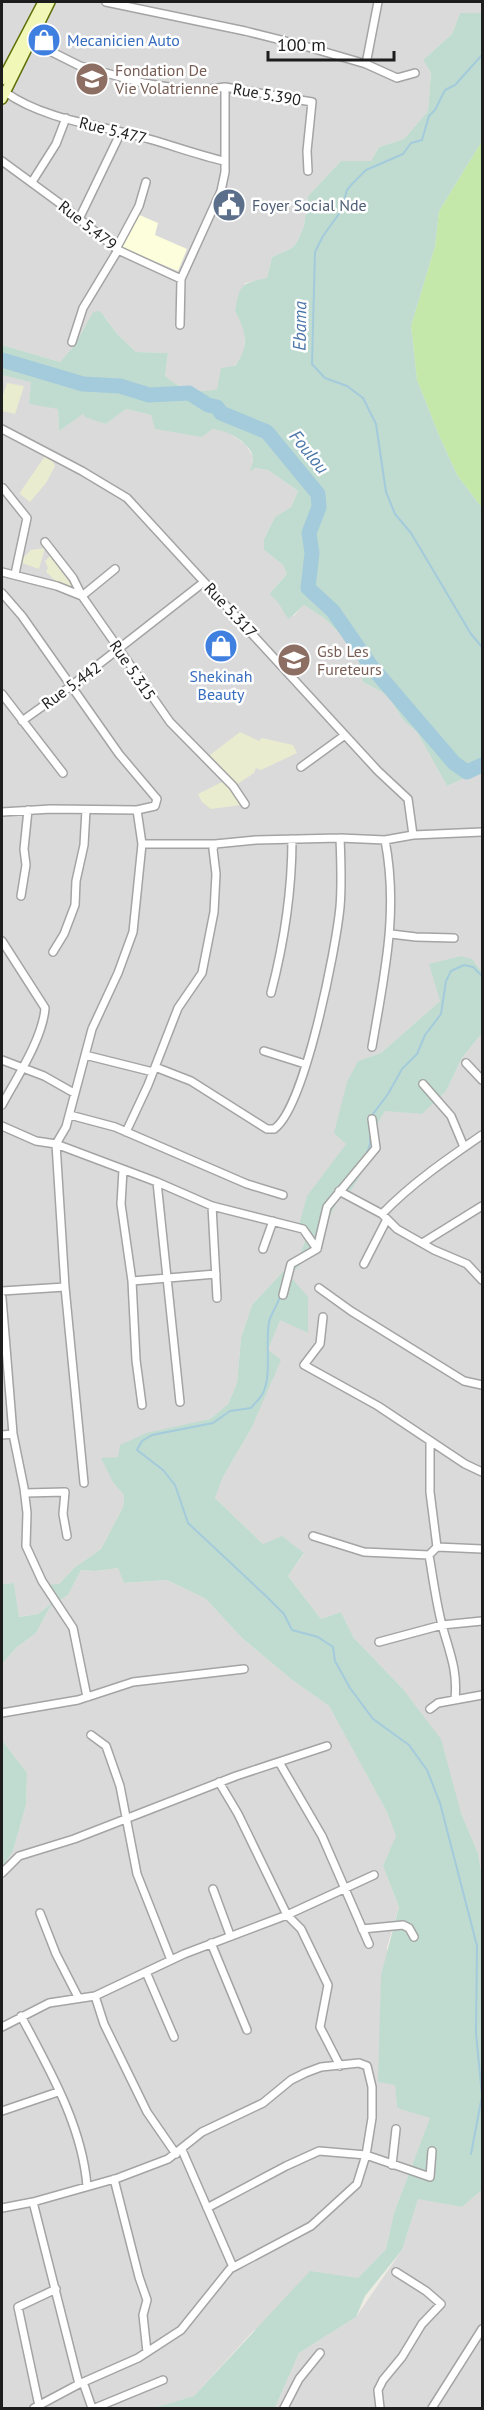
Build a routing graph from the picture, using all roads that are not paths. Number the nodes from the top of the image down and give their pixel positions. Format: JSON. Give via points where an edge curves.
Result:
{"nodes":[{"id":1,"x":43,"y":2,"type":"edge"},
{"id":2,"x":50,"y":2,"type":"edge"},
{"id":3,"x":106,"y":2,"type":"edge"},
{"id":4,"x":378,"y":2,"type":"edge"},
{"id":5,"x":30,"y":41,"type":"junction"},
{"id":6,"x":366,"y":64,"type":"junction"},
{"id":7,"x":415,"y":73,"type":"dead end"},
{"id":8,"x":2,"y":80,"type":"edge"},
{"id":9,"x":225,"y":87,"type":"junction"},
{"id":10,"x":3,"y":95,"type":"edge"},
{"id":11,"x":312,"y":102,"type":"junction"},
{"id":12,"x":320,"y":103,"type":"dead end"},
{"id":13,"x":66,"y":118,"type":"junction"},
{"id":14,"x":121,"y":132,"type":"junction"},
{"id":15,"x":2,"y":161,"type":"edge"},
{"id":16,"x":224,"y":161,"type":"junction"},
{"id":17,"x":308,"y":171,"type":"dead end"},
{"id":18,"x":32,"y":182,"type":"junction"},
{"id":19,"x":146,"y":182,"type":"dead end"},
{"id":20,"x":79,"y":219,"type":"junction"},
{"id":21,"x":117,"y":250,"type":"junction"},
{"id":22,"x":181,"y":279,"type":"junction"},
{"id":23,"x":180,"y":325,"type":"dead end"},
{"id":24,"x":72,"y":342,"type":"dead end"},
{"id":25,"x":2,"y":429,"type":"edge"},
{"id":26,"x":3,"y":488,"type":"edge"},
{"id":27,"x":45,"y":542,"type":"dead end"},
{"id":28,"x":115,"y":569,"type":"dead end"},
{"id":29,"x":2,"y":572,"type":"edge"},
{"id":30,"x":15,"y":574,"type":"junction"},
{"id":31,"x":204,"y":582,"type":"junction"},
{"id":32,"x":2,"y":593,"type":"edge"},
{"id":33,"x":82,"y":596,"type":"junction"},
{"id":34,"x":119,"y":649,"type":"junction"},
{"id":35,"x":71,"y":686,"type":"junction"},
{"id":36,"x":2,"y":694,"type":"edge"},
{"id":37,"x":22,"y":721,"type":"junction"},
{"id":38,"x":345,"y":735,"type":"junction"},
{"id":39,"x":301,"y":767,"type":"dead end"},
{"id":40,"x":63,"y":773,"type":"dead end"},
{"id":41,"x":245,"y":804,"type":"dead end"},
{"id":42,"x":28,"y":810,"type":"junction"},
{"id":43,"x":86,"y":810,"type":"junction"},
{"id":44,"x":137,"y":810,"type":"junction"},
{"id":45,"x":2,"y":812,"type":"edge"},
{"id":46,"x":483,"y":832,"type":"edge"},
{"id":47,"x":413,"y":835,"type":"junction"},
{"id":48,"x":340,"y":838,"type":"junction"},
{"id":49,"x":292,"y":839,"type":"junction"},
{"id":50,"x":385,"y":840,"type":"junction"},
{"id":51,"x":142,"y":844,"type":"junction"},
{"id":52,"x":215,"y":844,"type":"junction"},
{"id":53,"x":21,"y":896,"type":"dead end"},
{"id":54,"x":391,"y":934,"type":"junction"},
{"id":55,"x":454,"y":938,"type":"dead end"},
{"id":56,"x":2,"y":941,"type":"edge"},
{"id":57,"x":53,"y":952,"type":"dead end"},
{"id":58,"x":271,"y":993,"type":"dead end"},
{"id":59,"x":372,"y":1047,"type":"dead end"},
{"id":60,"x":264,"y":1051,"type":"dead end"},
{"id":61,"x":85,"y":1055,"type":"junction"},
{"id":62,"x":2,"y":1059,"type":"edge"},
{"id":63,"x":466,"y":1063,"type":"dead end"},
{"id":64,"x":305,"y":1064,"type":"junction"},
{"id":65,"x":21,"y":1068,"type":"junction"},
{"id":66,"x":154,"y":1069,"type":"junction"},
{"id":67,"x":483,"y":1080,"type":"edge"},
{"id":68,"x":423,"y":1084,"type":"dead end"},
{"id":69,"x":74,"y":1093,"type":"junction"},
{"id":70,"x":2,"y":1105,"type":"edge"},
{"id":71,"x":70,"y":1115,"type":"junction"},
{"id":72,"x":372,"y":1119,"type":"dead end"},
{"id":73,"x":2,"y":1126,"type":"edge"},
{"id":74,"x":126,"y":1132,"type":"junction"},
{"id":75,"x":483,"y":1135,"type":"edge"},
{"id":76,"x":56,"y":1144,"type":"junction"},
{"id":77,"x":464,"y":1147,"type":"junction"},
{"id":78,"x":123,"y":1170,"type":"junction"},
{"id":79,"x":157,"y":1182,"type":"junction"},
{"id":80,"x":339,"y":1191,"type":"junction"},
{"id":81,"x":283,"y":1195,"type":"dead end"},
{"id":82,"x":212,"y":1206,"type":"junction"},
{"id":83,"x":483,"y":1206,"type":"edge"},
{"id":84,"x":385,"y":1216,"type":"junction"},
{"id":85,"x":273,"y":1221,"type":"junction"},
{"id":86,"x":424,"y":1242,"type":"junction"},
{"id":87,"x":263,"y":1249,"type":"dead end"},
{"id":88,"x":317,"y":1249,"type":"junction"},
{"id":89,"x":364,"y":1264,"type":"dead end"},
{"id":90,"x":216,"y":1274,"type":"junction"},
{"id":91,"x":168,"y":1279,"type":"junction"},
{"id":92,"x":483,"y":1280,"type":"edge"},
{"id":93,"x":132,"y":1281,"type":"junction"},
{"id":94,"x":65,"y":1287,"type":"junction"},
{"id":95,"x":319,"y":1288,"type":"dead end"},
{"id":96,"x":2,"y":1291,"type":"edge"},
{"id":97,"x":283,"y":1295,"type":"dead end"},
{"id":98,"x":217,"y":1298,"type":"dead end"},
{"id":99,"x":2,"y":1299,"type":"edge"},
{"id":100,"x":323,"y":1317,"type":"dead end"},
{"id":101,"x":4,"y":1370,"type":"edge"},
{"id":102,"x":483,"y":1385,"type":"edge"},
{"id":103,"x":180,"y":1402,"type":"dead end"},
{"id":104,"x":142,"y":1405,"type":"dead end"},
{"id":105,"x":13,"y":1434,"type":"junction"},
{"id":106,"x":2,"y":1435,"type":"edge"},
{"id":107,"x":430,"y":1441,"type":"junction"},
{"id":108,"x":483,"y":1472,"type":"edge"},
{"id":109,"x":84,"y":1483,"type":"dead end"},
{"id":110,"x":25,"y":1493,"type":"junction"},
{"id":111,"x":67,"y":1536,"type":"dead end"},
{"id":112,"x":313,"y":1536,"type":"dead end"},
{"id":113,"x":437,"y":1547,"type":"junction"},
{"id":114,"x":483,"y":1549,"type":"edge"},
{"id":115,"x":429,"y":1555,"type":"junction"},
{"id":116,"x":483,"y":1621,"type":"edge"},
{"id":117,"x":442,"y":1625,"type":"junction"},
{"id":118,"x":379,"y":1642,"type":"dead end"},
{"id":119,"x":244,"y":1669,"type":"dead end"},
{"id":120,"x":483,"y":1695,"type":"edge"},
{"id":121,"x":87,"y":1697,"type":"junction"},
{"id":122,"x":455,"y":1699,"type":"junction"},
{"id":123,"x":430,"y":1708,"type":"dead end"},
{"id":124,"x":2,"y":1713,"type":"edge"},
{"id":125,"x":91,"y":1735,"type":"dead end"},
{"id":126,"x":327,"y":1746,"type":"dead end"},
{"id":127,"x":279,"y":1762,"type":"junction"},
{"id":128,"x":219,"y":1782,"type":"junction"},
{"id":129,"x":126,"y":1819,"type":"junction"},
{"id":130,"x":2,"y":1874,"type":"edge"},
{"id":131,"x":374,"y":1875,"type":"dead end"},
{"id":132,"x":213,"y":1889,"type":"dead end"},
{"id":133,"x":345,"y":1889,"type":"junction"},
{"id":134,"x":40,"y":1913,"type":"dead end"},
{"id":135,"x":287,"y":1915,"type":"junction"},
{"id":136,"x":362,"y":1929,"type":"junction"},
{"id":137,"x":230,"y":1935,"type":"junction"},
{"id":138,"x":414,"y":1936,"type":"dead end"},
{"id":139,"x":211,"y":1943,"type":"junction"},
{"id":140,"x":369,"y":1944,"type":"dead end"},
{"id":141,"x":171,"y":1960,"type":"junction"},
{"id":142,"x":146,"y":1972,"type":"junction"},
{"id":143,"x":95,"y":1996,"type":"junction"},
{"id":144,"x":78,"y":1998,"type":"junction"},
{"id":145,"x":21,"y":2016,"type":"junction"},
{"id":146,"x":2,"y":2027,"type":"edge"},
{"id":147,"x":247,"y":2031,"type":"dead end"},
{"id":148,"x":174,"y":2037,"type":"dead end"},
{"id":149,"x":340,"y":2066,"type":"junction"},
{"id":150,"x":58,"y":2092,"type":"junction"},
{"id":151,"x":2,"y":2111,"type":"edge"},
{"id":152,"x":396,"y":2129,"type":"dead end"},
{"id":153,"x":432,"y":2151,"type":"dead end"},
{"id":154,"x":179,"y":2152,"type":"junction"},
{"id":155,"x":366,"y":2155,"type":"junction"},
{"id":156,"x":392,"y":2164,"type":"junction"},
{"id":157,"x":114,"y":2179,"type":"junction"},
{"id":158,"x":87,"y":2186,"type":"junction"},
{"id":159,"x":33,"y":2202,"type":"junction"},
{"id":160,"x":2,"y":2208,"type":"edge"},
{"id":161,"x":207,"y":2208,"type":"junction"},
{"id":162,"x":233,"y":2267,"type":"junction"},
{"id":163,"x":396,"y":2272,"type":"dead end"},
{"id":164,"x":56,"y":2289,"type":"junction"},
{"id":165,"x":483,"y":2329,"type":"edge"},
{"id":166,"x":147,"y":2352,"type":"junction"},
{"id":167,"x":320,"y":2353,"type":"dead end"},
{"id":168,"x":163,"y":2380,"type":"dead end"},
{"id":169,"x":81,"y":2383,"type":"junction"},
{"id":170,"x":37,"y":2407,"type":"edge"},
{"id":171,"x":94,"y":2409,"type":"edge"},
{"id":172,"x":284,"y":2409,"type":"edge"},
{"id":173,"x":380,"y":2409,"type":"edge"},
{"id":174,"x":432,"y":2409,"type":"edge"}],
"edges":[{"from":1,"to":8,"type":"main road"},
{"from":2,"to":5,"type":"main road"},
{"from":3,"to":6,"type":"street","via":[[245,31]]},
{"from":4,"to":6,"type":"street"},
{"from":5,"to":9,"type":"street","name":"Rue 5.390","via":[[80,66],[143,84],[194,91]]},
{"from":5,"to":10,"type":"main road"},
{"from":6,"to":7,"type":"street","via":[[397,78]]},
{"from":9,"to":11,"type":"street","name":"Rue 5.390"},
{"from":9,"to":16,"type":"street"},
{"from":10,"to":13,"type":"street","name":"Rue 5.477"},
{"from":11,"to":12,"type":"street"},
{"from":11,"to":17,"type":"street","name":"Rue 5.390"},
{"from":13,"to":14,"type":"street","name":"Rue 5.477"},
{"from":13,"to":18,"type":"street","via":[[56,144]]},
{"from":14,"to":16,"type":"street","name":"Rue 5.477"},
{"from":14,"to":20,"type":"street"},
{"from":15,"to":18,"type":"street","name":"Rue 5.479"},
{"from":16,"to":22,"type":"street","via":[[221,191]]},
{"from":18,"to":20,"type":"street","name":"Rue 5.479"},
{"from":19,"to":21,"type":"street","via":[[139,207]]},
{"from":20,"to":21,"type":"street","name":"Rue 5.479"},
{"from":21,"to":22,"type":"street","name":"Rue 5.479"},
{"from":21,"to":24,"type":"street","via":[[83,308]]},
{"from":22,"to":23,"type":"street"},
{"from":25,"to":31,"type":"street","name":"Rue 5.317","via":[[127,498]]},
{"from":26,"to":30,"type":"street","via":[[27,518]]},
{"from":27,"to":33,"type":"street","name":"Rue 5.315"},
{"from":28,"to":33,"type":"street"},
{"from":29,"to":30,"type":"street"},
{"from":30,"to":33,"type":"street"},
{"from":31,"to":34,"type":"street","name":"Rue 5.442"},
{"from":31,"to":38,"type":"street","name":"Rue 5.317"},
{"from":32,"to":35,"type":"street"},
{"from":33,"to":34,"type":"street","name":"Rue 5.315"},
{"from":34,"to":35,"type":"street","name":"Rue 5.442"},
{"from":34,"to":41,"type":"street","name":"Rue 5.315","via":[[170,722],[233,786]]},
{"from":35,"to":37,"type":"street","name":"Rue 5.442"},
{"from":35,"to":44,"type":"street","via":[[157,799],[155,806]]},
{"from":36,"to":37,"type":"street"},
{"from":37,"to":40,"type":"street"},
{"from":38,"to":39,"type":"street"},
{"from":38,"to":47,"type":"street","name":"Rue 5.317","via":[[408,800]]},
{"from":42,"to":43,"type":"street"},
{"from":42,"to":45,"type":"street"},
{"from":42,"to":53,"type":"street"},
{"from":43,"to":44,"type":"street"},
{"from":43,"to":57,"type":"street","via":[[75,905]]},
{"from":44,"to":51,"type":"street"},
{"from":46,"to":47,"type":"street"},
{"from":47,"to":50,"type":"street"},
{"from":48,"to":49,"type":"street"},
{"from":48,"to":50,"type":"street"},
{"from":48,"to":64,"type":"street","via":[[341,889],[335,947]]},
{"from":49,"to":52,"type":"street"},
{"from":49,"to":58,"type":"street","via":[[284,936]]},
{"from":50,"to":54,"type":"street","via":[[392,892]]},
{"from":51,"to":52,"type":"street"},
{"from":51,"to":61,"type":"street","via":[[133,932]]},
{"from":52,"to":66,"type":"street","via":[[214,912],[202,973],[178,1008]]},
{"from":54,"to":55,"type":"street"},
{"from":54,"to":59,"type":"street"},
{"from":56,"to":65,"type":"street","via":[[45,1008]]},
{"from":60,"to":64,"type":"street"},
{"from":61,"to":66,"type":"street"},
{"from":61,"to":69,"type":"street"},
{"from":62,"to":65,"type":"street"},
{"from":63,"to":67,"type":"street"},
{"from":64,"to":66,"type":"street","via":[[294,1097],[274,1130],[191,1081]]},
{"from":65,"to":69,"type":"street"},
{"from":65,"to":70,"type":"street"},
{"from":66,"to":74,"type":"street"},
{"from":68,"to":77,"type":"street","via":[[451,1116]]},
{"from":69,"to":71,"type":"street"},
{"from":71,"to":74,"type":"street"},
{"from":71,"to":76,"type":"street"},
{"from":72,"to":80,"type":"street","via":[[376,1148]]},
{"from":73,"to":76,"type":"street","via":[[36,1142]]},
{"from":74,"to":81,"type":"street","via":[[247,1184]]},
{"from":75,"to":77,"type":"street"},
{"from":76,"to":78,"type":"street"},
{"from":76,"to":94,"type":"street"},
{"from":77,"to":84,"type":"street","via":[[399,1196]]},
{"from":78,"to":79,"type":"street"},
{"from":78,"to":93,"type":"street","via":[[121,1203]]},
{"from":79,"to":82,"type":"street"},
{"from":79,"to":91,"type":"street"},
{"from":80,"to":84,"type":"street"},
{"from":80,"to":88,"type":"street","via":[[327,1207]]},
{"from":82,"to":85,"type":"street"},
{"from":82,"to":90,"type":"street"},
{"from":83,"to":86,"type":"street"},
{"from":84,"to":86,"type":"street"},
{"from":84,"to":89,"type":"street"},
{"from":85,"to":87,"type":"street"},
{"from":85,"to":88,"type":"street","via":[[303,1229]]},
{"from":86,"to":92,"type":"street","via":[[467,1264]]},
{"from":88,"to":97,"type":"street","via":[[291,1264]]},
{"from":90,"to":91,"type":"street"},
{"from":90,"to":98,"type":"street"},
{"from":91,"to":93,"type":"street"},
{"from":91,"to":103,"type":"street"},
{"from":93,"to":104,"type":"street"},
{"from":94,"to":96,"type":"street"},
{"from":94,"to":109,"type":"street"},
{"from":95,"to":102,"type":"street","via":[[464,1381]]},
{"from":99,"to":101,"type":"street"},
{"from":100,"to":107,"type":"street","via":[[320,1344],[304,1365],[378,1406]]},
{"from":101,"to":105,"type":"street"},
{"from":105,"to":106,"type":"street"},
{"from":105,"to":110,"type":"street"},
{"from":107,"to":108,"type":"street"},
{"from":107,"to":113,"type":"street","via":[[430,1492]]},
{"from":110,"to":111,"type":"street","via":[[65,1492]]},
{"from":110,"to":121,"type":"street","via":[[26,1546],[42,1581],[73,1628]]},
{"from":112,"to":115,"type":"street","via":[[364,1552]]},
{"from":113,"to":114,"type":"street"},
{"from":113,"to":115,"type":"street"},
{"from":115,"to":117,"type":"street"},
{"from":116,"to":117,"type":"street"},
{"from":117,"to":118,"type":"street"},
{"from":117,"to":122,"type":"street","via":[[451,1647]]},
{"from":119,"to":121,"type":"street","via":[[133,1682]]},
{"from":120,"to":122,"type":"street"},
{"from":121,"to":124,"type":"street"},
{"from":122,"to":123,"type":"street"},
{"from":125,"to":129,"type":"street","via":[[106,1746]]},
{"from":126,"to":127,"type":"street"},
{"from":127,"to":128,"type":"street"},
{"from":127,"to":133,"type":"street","via":[[322,1836]]},
{"from":128,"to":129,"type":"street"},
{"from":128,"to":135,"type":"street"},
{"from":129,"to":130,"type":"street","via":[[19,1856]]},
{"from":129,"to":141,"type":"street","via":[[137,1874]]},
{"from":131,"to":133,"type":"street"},
{"from":132,"to":137,"type":"street"},
{"from":133,"to":135,"type":"street"},
{"from":133,"to":136,"type":"street"},
{"from":134,"to":144,"type":"street"},
{"from":135,"to":137,"type":"street"},
{"from":135,"to":149,"type":"street","via":[[301,1929],[327,1985],[320,2027]]},
{"from":136,"to":138,"type":"street","via":[[403,1925]]},
{"from":136,"to":140,"type":"street"},
{"from":137,"to":139,"type":"street"},
{"from":139,"to":141,"type":"street"},
{"from":139,"to":147,"type":"street"},
{"from":141,"to":142,"type":"street"},
{"from":142,"to":143,"type":"street"},
{"from":142,"to":148,"type":"street"},
{"from":143,"to":144,"type":"street"},
{"from":143,"to":154,"type":"street","via":[[104,2024],[147,2112]]},
{"from":144,"to":145,"type":"street","via":[[49,2003]]},
{"from":145,"to":146,"type":"street"},
{"from":145,"to":150,"type":"street"},
{"from":149,"to":154,"type":"street","via":[[321,2067],[298,2076],[263,2103],[202,2132]]},
{"from":149,"to":155,"type":"street","via":[[358,2063],[367,2066],[370,2074],[372,2118]]},
{"from":150,"to":151,"type":"street"},
{"from":150,"to":158,"type":"street","via":[[80,2145]]},
{"from":152,"to":156,"type":"street"},
{"from":153,"to":156,"type":"street","via":[[430,2177]]},
{"from":154,"to":157,"type":"street"},
{"from":154,"to":161,"type":"street"},
{"from":155,"to":156,"type":"street"},
{"from":155,"to":161,"type":"street","via":[[319,2151]]},
{"from":155,"to":162,"type":"street","via":[[357,2184],[311,2226]]},
{"from":157,"to":158,"type":"street"},
{"from":157,"to":166,"type":"street","via":[[147,2300],[143,2315]]},
{"from":158,"to":159,"type":"street"},
{"from":159,"to":160,"type":"street"},
{"from":159,"to":164,"type":"street"},
{"from":161,"to":162,"type":"street"},
{"from":162,"to":166,"type":"street","via":[[181,2330]]},
{"from":163,"to":173,"type":"street","via":[[441,2304],[383,2380],[378,2390]]},
{"from":164,"to":169,"type":"street"},
{"from":164,"to":170,"type":"street","via":[[18,2307]]},
{"from":165,"to":174,"type":"street"},
{"from":166,"to":169,"type":"street"},
{"from":167,"to":172,"type":"street","via":[[299,2379]]},
{"from":168,"to":171,"type":"street"},
{"from":169,"to":170,"type":"street"},
{"from":169,"to":171,"type":"street"}]}
